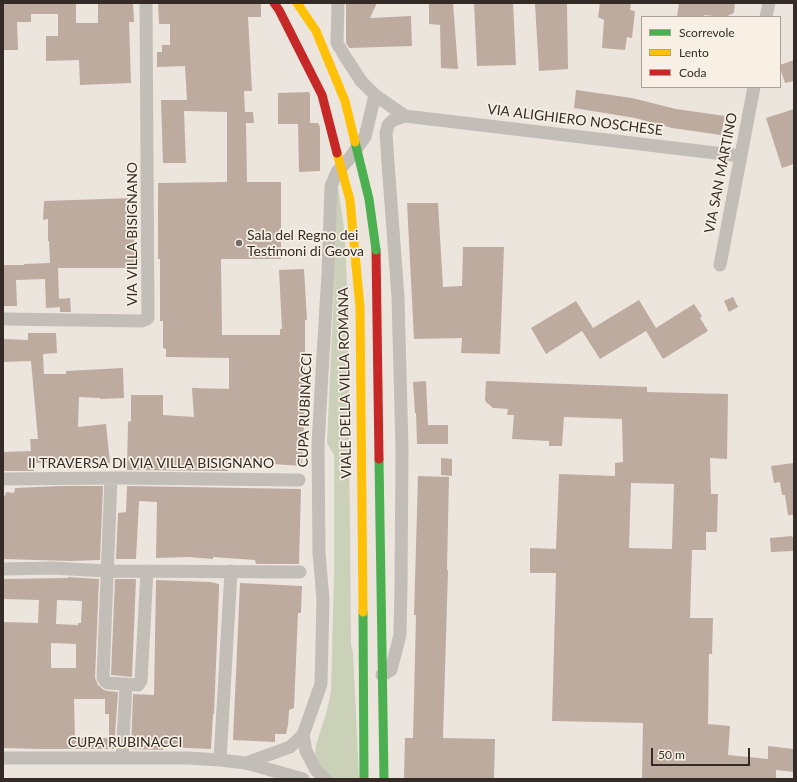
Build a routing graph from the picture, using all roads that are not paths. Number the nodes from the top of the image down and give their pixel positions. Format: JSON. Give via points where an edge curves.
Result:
{"nodes":[{"id":1,"x":146,"y":3,"type":"edge"},
{"id":2,"x":274,"y":3,"type":"edge"},
{"id":3,"x":297,"y":3,"type":"edge"},
{"id":4,"x":338,"y":3,"type":"edge"},
{"id":5,"x":769,"y":3,"type":"edge"},
{"id":6,"x":766,"y":16,"type":"edge"},
{"id":7,"x":754,"y":88,"type":"edge"},
{"id":8,"x":375,"y":95,"type":"junction"},
{"id":9,"x":405,"y":116,"type":"junction"},
{"id":10,"x":741,"y":156,"type":"junction"},
{"id":11,"x":720,"y":264,"type":"dead end"},
{"id":12,"x":3,"y":319,"type":"edge"},
{"id":13,"x":111,"y":478,"type":"junction"},
{"id":14,"x":3,"y":479,"type":"edge"},
{"id":15,"x":299,"y":480,"type":"dead end"},
{"id":16,"x":3,"y":569,"type":"edge"},
{"id":17,"x":107,"y":571,"type":"junction"},
{"id":18,"x":147,"y":571,"type":"junction"},
{"id":19,"x":231,"y":571,"type":"junction"},
{"id":20,"x":300,"y":572,"type":"dead end"},
{"id":21,"x":382,"y":675,"type":"junction"},
{"id":22,"x":126,"y":684,"type":"junction"},
{"id":23,"x":303,"y":734,"type":"junction"},
{"id":24,"x":3,"y":758,"type":"edge"},
{"id":25,"x":122,"y":758,"type":"junction"},
{"id":26,"x":220,"y":760,"type":"junction"},
{"id":27,"x":246,"y":763,"type":"junction"},
{"id":28,"x":303,"y":779,"type":"edge"},
{"id":29,"x":325,"y":779,"type":"edge"},
{"id":30,"x":364,"y":779,"type":"edge"},
{"id":31,"x":384,"y":779,"type":"edge"}],
"edges":[{"from":1,"to":12,"type":"street","name":"VIA VILLA BISIGNANO","via":[[148,318],[142,321]]},
{"from":2,"to":30,"type":"main road","name":"VIALE DELLA VILLA ROMANA","bridge":true,"via":[[322,95],[350,200],[360,307]]},
{"from":3,"to":21,"type":"main road","bridge":true,"via":[[316,31],[345,101],[369,199],[376,250]]},
{"from":4,"to":8,"type":"street","via":[[337,44],[361,81]]},
{"from":5,"to":6,"type":"street"},
{"from":7,"to":10,"type":"street","name":"VIA SAN MARTINO"},
{"from":8,"to":9,"type":"street"},
{"from":8,"to":23,"type":"street","name":"CUPA RUBINACCI","via":[[365,137],[337,172],[331,186],[318,445],[319,553],[323,599],[322,684]]},
{"from":9,"to":10,"type":"street","name":"VIA ALIGHIERO NOSCHESE"},
{"from":9,"to":21,"type":"street","via":[[393,120],[386,133],[398,298],[402,449],[401,586],[400,635],[391,670]]},
{"from":10,"to":11,"type":"street","name":"VIA SAN MARTINO"},
{"from":13,"to":14,"type":"street","name":"II TRAVERSA DI VIA VILLA BISIGNANO"},
{"from":13,"to":15,"type":"street","name":"II TRAVERSA DI VIA VILLA BISIGNANO"},
{"from":13,"to":17,"type":"street"},
{"from":16,"to":17,"type":"street"},
{"from":17,"to":18,"type":"street"},
{"from":17,"to":22,"type":"street","via":[[103,678],[108,683]]},
{"from":18,"to":19,"type":"street"},
{"from":18,"to":22,"type":"street","via":[[141,681],[138,685]]},
{"from":19,"to":20,"type":"street"},
{"from":19,"to":26,"type":"street"},
{"from":21,"to":31,"type":"main road"},
{"from":22,"to":25,"type":"street"},
{"from":23,"to":27,"type":"street","name":"CUPA RUBINACCI","via":[[290,747]]},
{"from":23,"to":29,"type":"street","via":[[306,751],[316,770]]},
{"from":24,"to":25,"type":"street","name":"CUPA RUBINACCI"},
{"from":25,"to":26,"type":"street","name":"CUPA RUBINACCI"},
{"from":26,"to":27,"type":"street","name":"CUPA RUBINACCI"},
{"from":27,"to":28,"type":"street","name":"CUPA RUBINACCI"}]}
